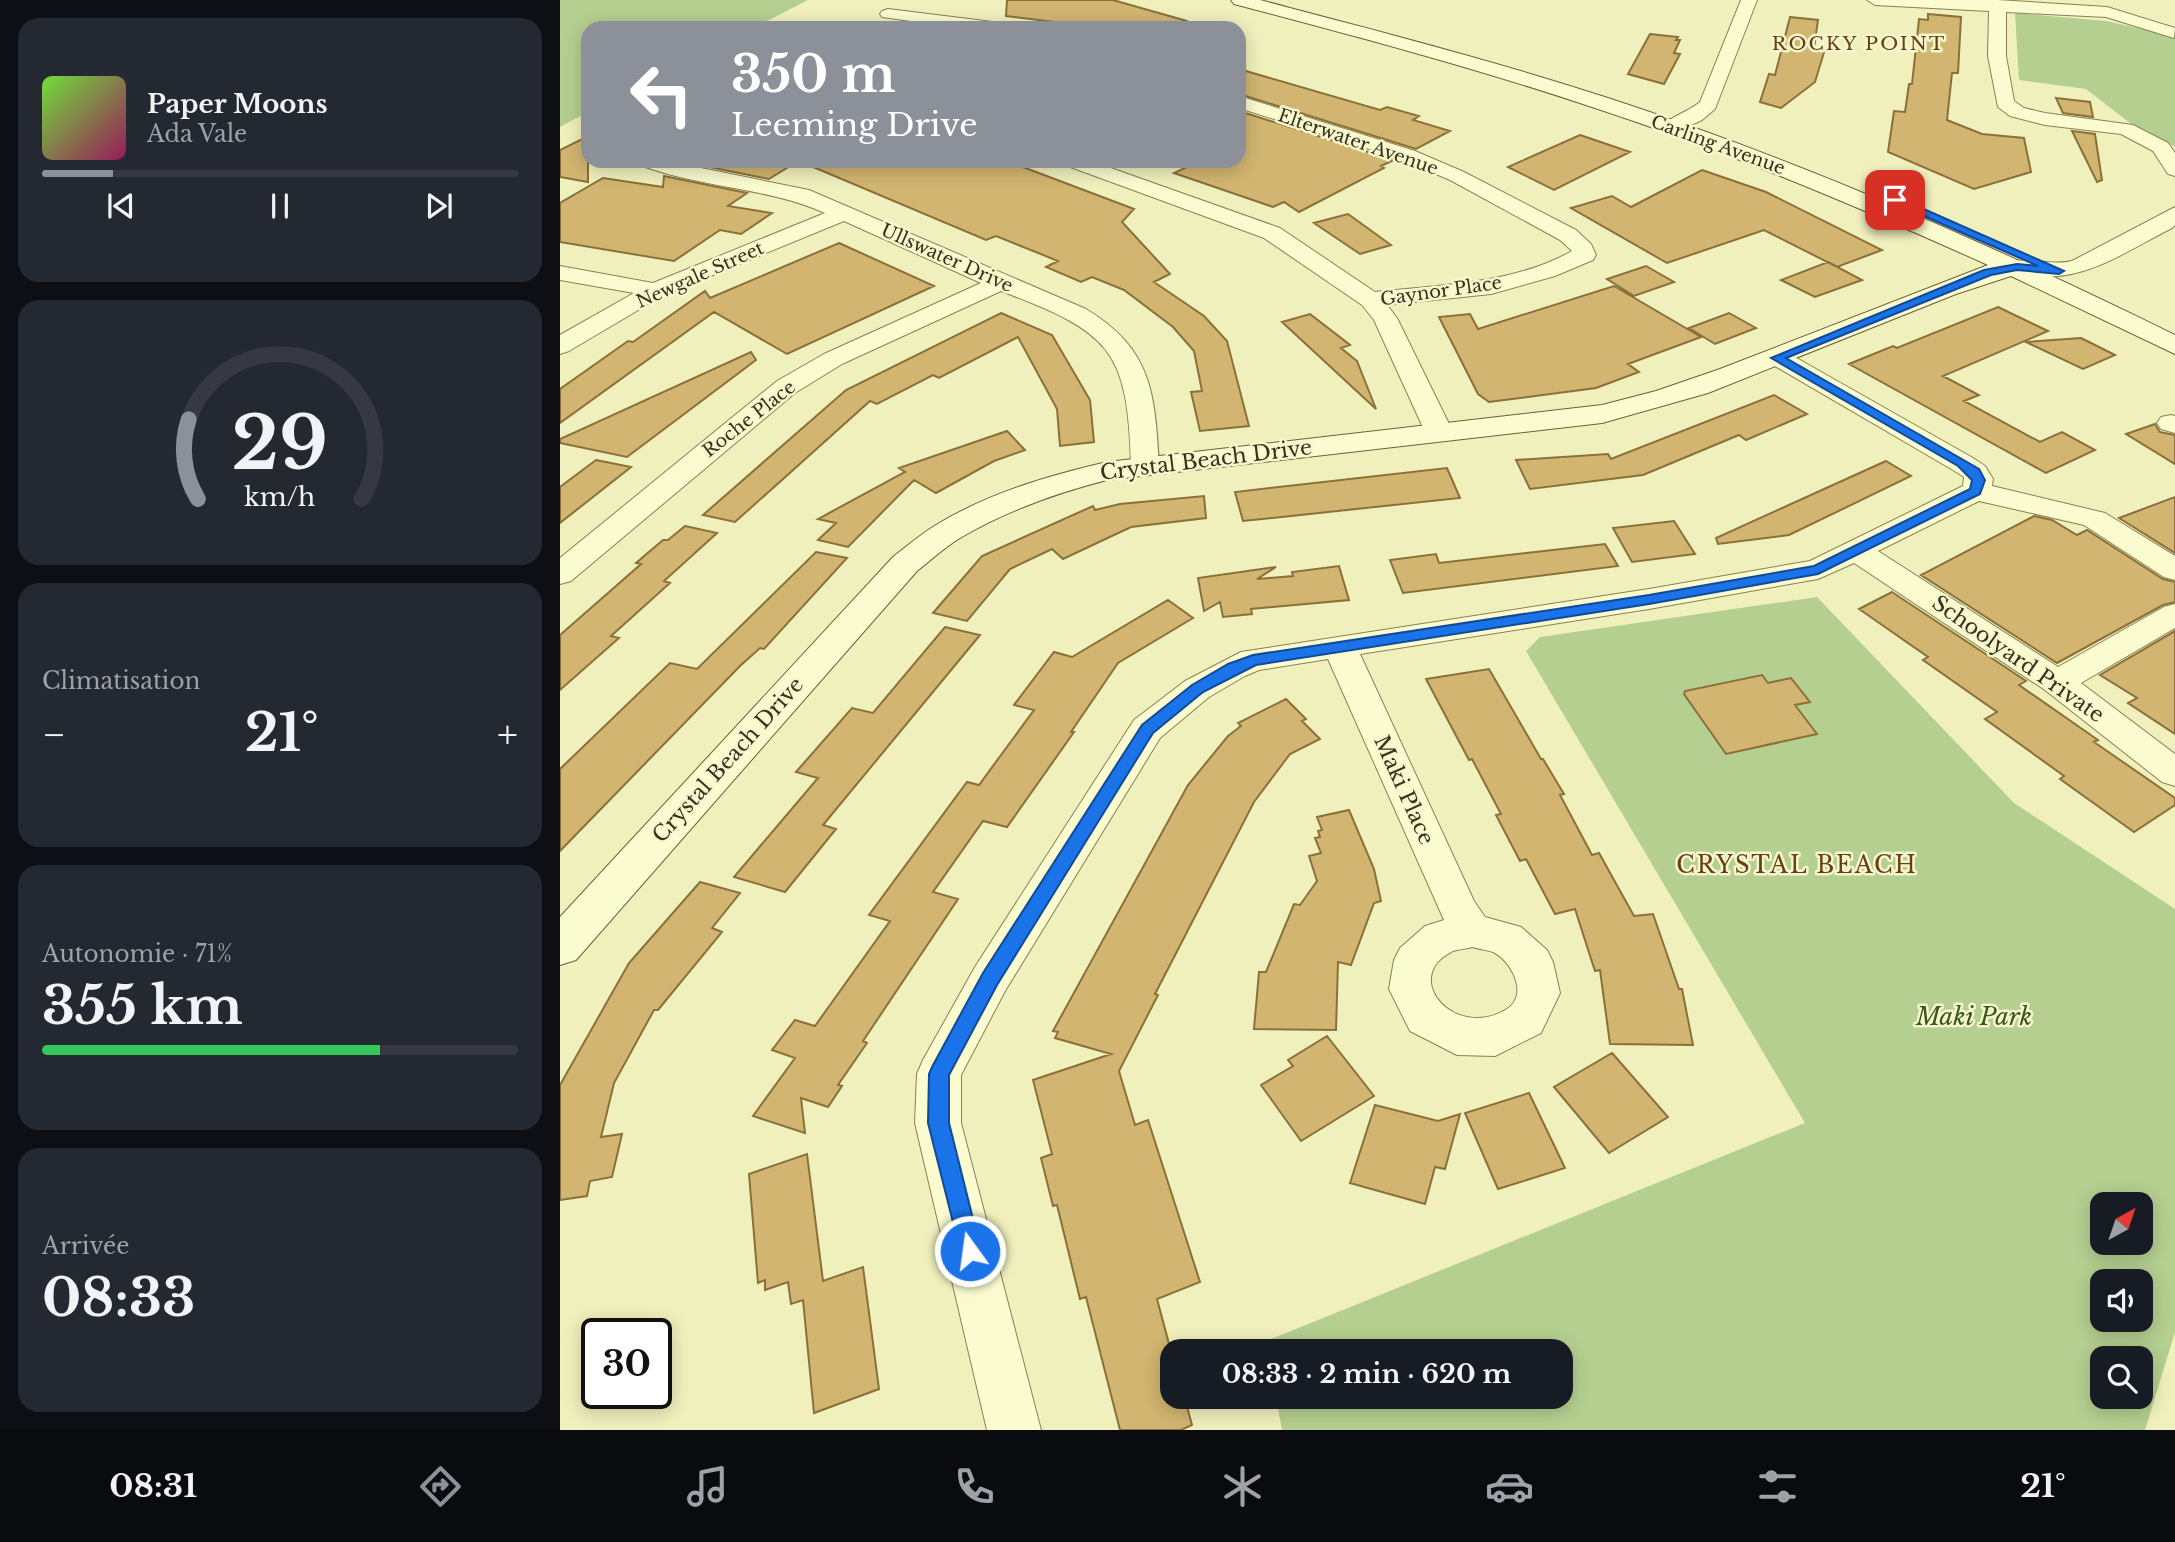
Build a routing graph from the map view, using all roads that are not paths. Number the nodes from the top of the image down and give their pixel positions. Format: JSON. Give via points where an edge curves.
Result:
{"nodes":[{"id":1,"x":911,"y":0,"type":"edge"},
{"id":2,"x":1240,"y":0,"type":"edge"},
{"id":3,"x":1269,"y":0,"type":"edge"},
{"id":4,"x":1749,"y":0,"type":"edge"},
{"id":5,"x":1875,"y":0,"type":"edge"},
{"id":6,"x":1997,"y":5,"type":"junction"},
{"id":7,"x":888,"y":14,"type":"junction"},
{"id":8,"x":874,"y":21,"type":"edge"},
{"id":9,"x":944,"y":21,"type":"edge"},
{"id":10,"x":2174,"y":33,"type":"edge"},
{"id":11,"x":1246,"y":105,"type":"edge"},
{"id":12,"x":1678,"y":124,"type":"junction"},
{"id":13,"x":663,"y":168,"type":"edge"},
{"id":14,"x":1091,"y":168,"type":"edge"},
{"id":15,"x":2175,"y":170,"type":"edge"},
{"id":16,"x":845,"y":213,"type":"junction"},
{"id":17,"x":2175,"y":214,"type":"edge"},
{"id":18,"x":1583,"y":249,"type":"joint"},
{"id":19,"x":2017,"y":267,"type":"junction"},
{"id":20,"x":2059,"y":271,"type":"junction"},
{"id":21,"x":560,"y":273,"type":"edge"},
{"id":22,"x":1000,"y":283,"type":"junction"},
{"id":23,"x":654,"y":291,"type":"junction"},
{"id":24,"x":1370,"y":300,"type":"junction"},
{"id":25,"x":2175,"y":329,"type":"edge"},
{"id":26,"x":560,"y":346,"type":"edge"},
{"id":27,"x":2175,"y":346,"type":"edge"},
{"id":28,"x":1777,"y":358,"type":"junction"},
{"id":29,"x":1438,"y":432,"type":"junction"},
{"id":30,"x":1145,"y":465,"type":"junction"},
{"id":31,"x":1976,"y":491,"type":"junction"},
{"id":32,"x":1857,"y":551,"type":"junction"},
{"id":33,"x":2175,"y":570,"type":"edge"},
{"id":34,"x":560,"y":574,"type":"edge"},
{"id":35,"x":2175,"y":614,"type":"edge"},
{"id":36,"x":1340,"y":648,"type":"junction"},
{"id":37,"x":2057,"y":682,"type":"junction"},
{"id":38,"x":2175,"y":773,"type":"edge"},
{"id":39,"x":1472,"y":931,"type":"dead end"},
{"id":40,"x":560,"y":947,"type":"edge"},
{"id":41,"x":1014,"y":1430,"type":"edge"}],
"edges":[{"from":1,"to":7,"type":"street"},
{"from":2,"to":12,"type":"main road","name":"Carling Avenue"},
{"from":3,"to":12,"type":"main road","name":"Carling Avenue","via":[[1534,71]]},
{"from":4,"to":12,"type":"street","via":[[1708,105]]},
{"from":5,"to":6,"type":"street"},
{"from":6,"to":10,"type":"street","via":[[2107,12]]},
{"from":6,"to":15,"type":"street","via":[[1997,56],[2005,103],[2017,112],[2045,120],[2126,130],[2161,147]]},
{"from":7,"to":8,"type":"street"},
{"from":7,"to":9,"type":"street"},
{"from":11,"to":18,"type":"street","name":"Elterwater Avenue","via":[[1408,155],[1569,235]]},
{"from":12,"to":19,"type":"main road","name":"Carling Avenue"},
{"from":12,"to":20,"type":"main road","name":"Carling Avenue","via":[[1860,185]]},
{"from":13,"to":16,"type":"street","name":"Ullswater Drive","via":[[773,187]]},
{"from":14,"to":24,"type":"street","via":[[1272,233]]},
{"from":16,"to":22,"type":"street","name":"Ullswater Drive"},
{"from":16,"to":23,"type":"street","name":"Newgale Street"},
{"from":17,"to":20,"type":"street","via":[[2080,266]]},
{"from":18,"to":24,"type":"street","name":"Gaynor Place","via":[[1585,255],[1491,288]]},
{"from":19,"to":20,"type":"street"},
{"from":19,"to":27,"type":"main road","name":"Carling Avenue"},
{"from":19,"to":28,"type":"main road","name":"Crystal Beach Drive","via":[[1988,273]]},
{"from":20,"to":25,"type":"main road","name":"Carling Avenue"},
{"from":21,"to":23,"type":"street"},
{"from":22,"to":30,"type":"street","name":"Ullswater Drive","via":[[1072,311],[1099,328],[1122,351],[1134,375]]},
{"from":22,"to":34,"type":"street","name":"Roche Place","via":[[833,359],[786,387]]},
{"from":23,"to":26,"type":"street","name":"Newgale Street"},
{"from":24,"to":29,"type":"street","via":[[1385,318]]},
{"from":28,"to":29,"type":"main road","name":"Crystal Beach Drive","via":[[1617,413]]},
{"from":28,"to":31,"type":"street","via":[[1975,472],[1979,480]]},
{"from":29,"to":30,"type":"main road","name":"Crystal Beach Drive"},
{"from":30,"to":40,"type":"main road","name":"Crystal Beach Drive","via":[[1052,484],[1000,505],[947,532],[905,564]]},
{"from":31,"to":32,"type":"street"},
{"from":31,"to":33,"type":"street","via":[[2094,519]]},
{"from":32,"to":36,"type":"street","via":[[1818,569],[1782,578]]},
{"from":32,"to":37,"type":"street","name":"Schoolyard Private"},
{"from":35,"to":37,"type":"street"},
{"from":36,"to":39,"type":"street","name":"Maki Place"},
{"from":36,"to":41,"type":"street","via":[[1253,660],[1233,668],[1197,688],[1147,729],[990,979],[939,1074],[938,1123]]},
{"from":37,"to":38,"type":"street","name":"Schoolyard Private"}]}
